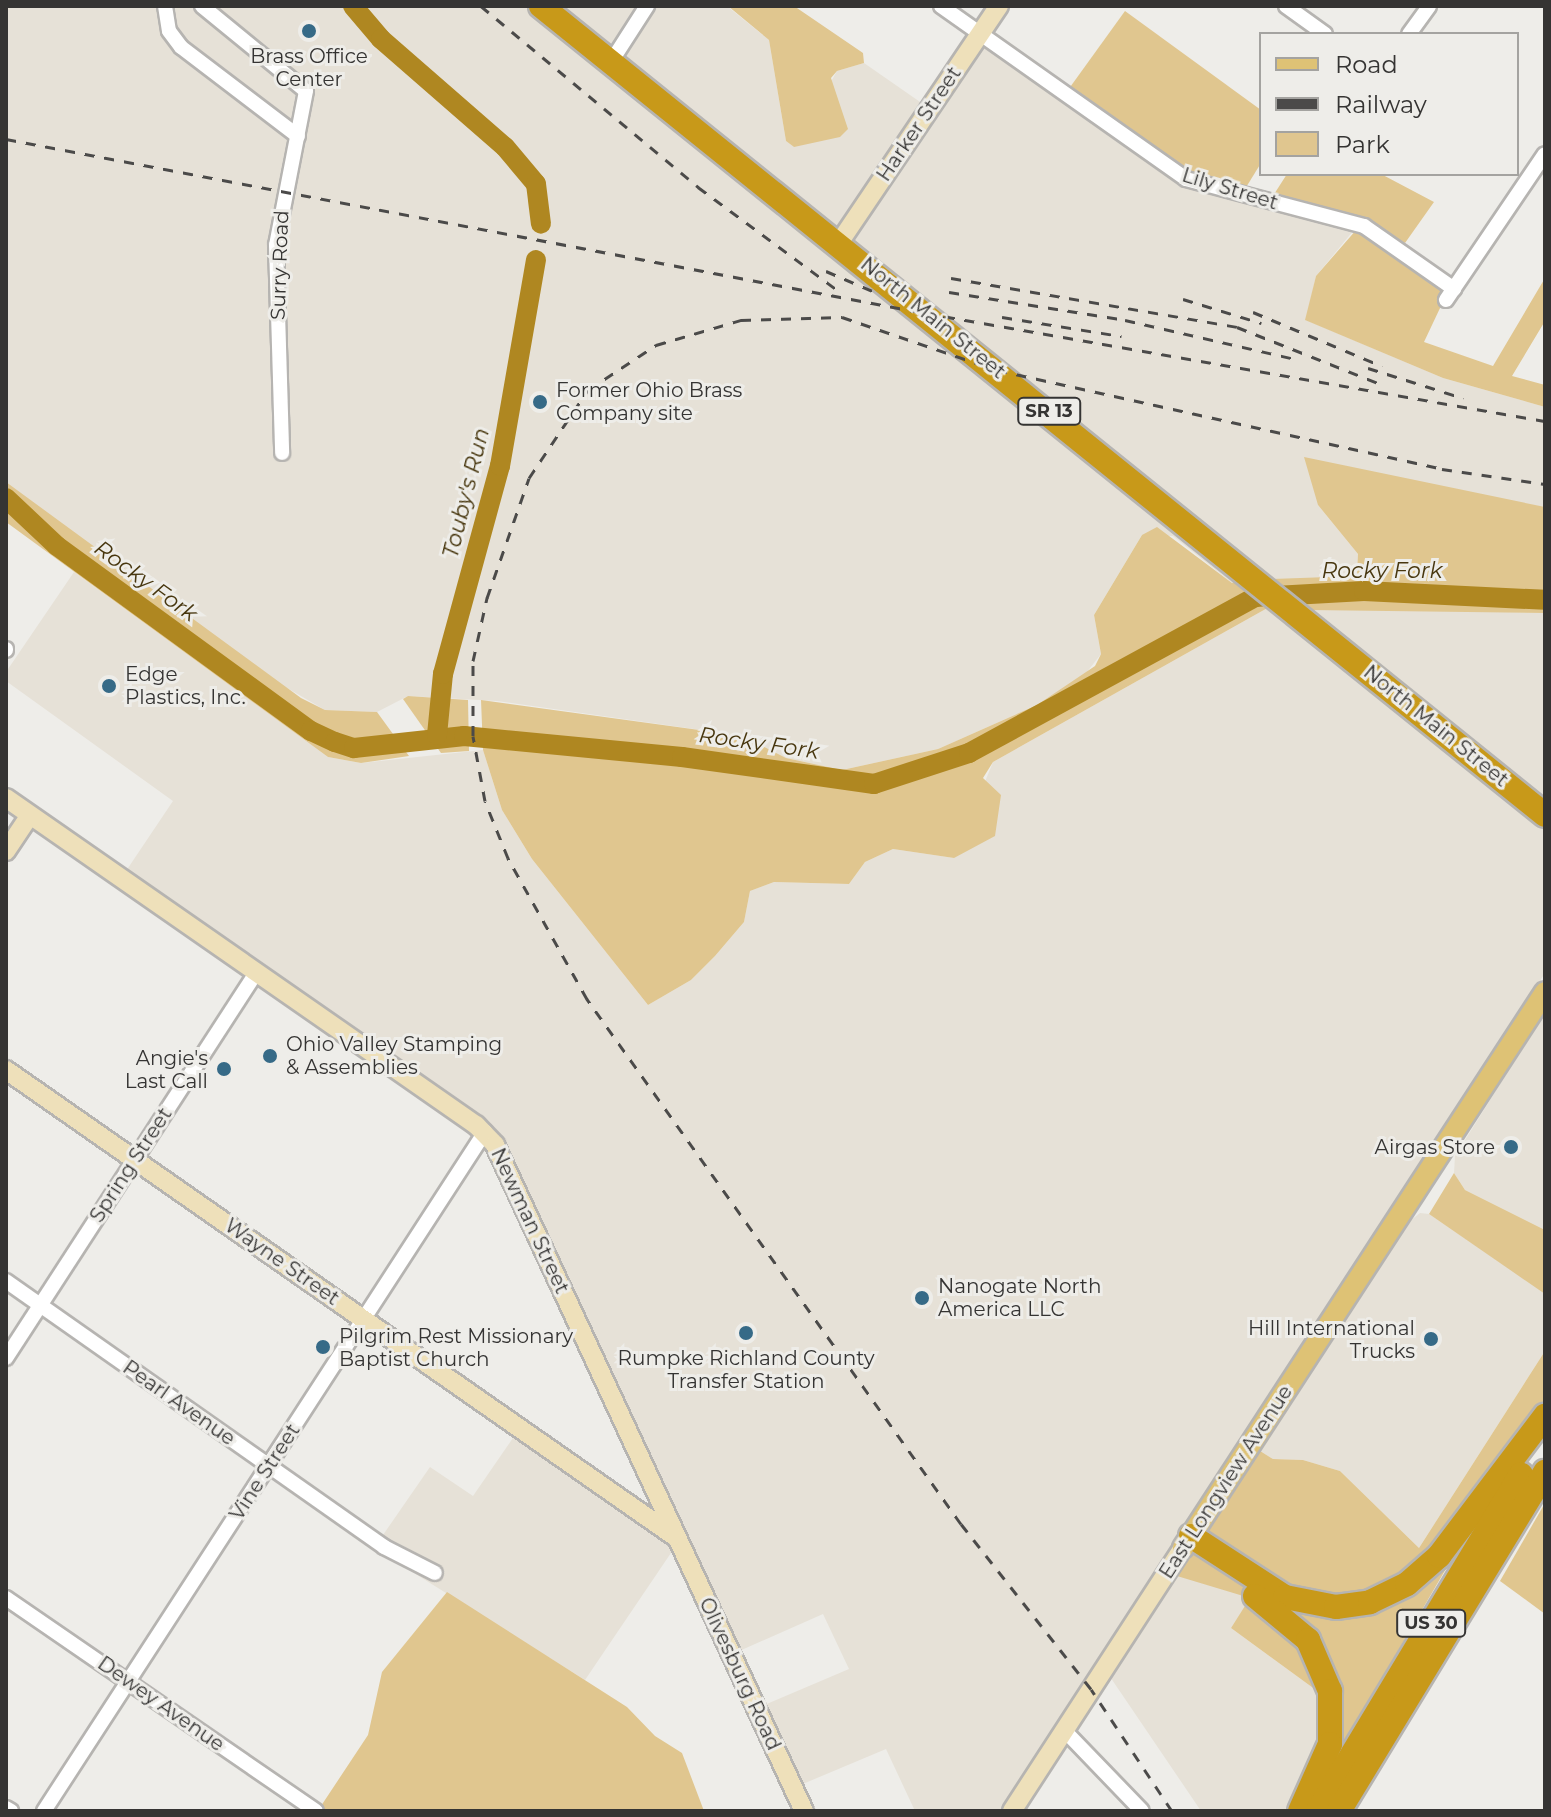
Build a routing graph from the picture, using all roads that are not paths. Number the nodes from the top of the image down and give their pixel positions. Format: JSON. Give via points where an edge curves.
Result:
{"nodes":[{"id":1,"x":165,"y":6,"type":"edge"},
{"id":2,"x":202,"y":6,"type":"edge"},
{"id":3,"x":541,"y":6,"type":"edge"},
{"id":4,"x":647,"y":6,"type":"edge"},
{"id":5,"x":941,"y":6,"type":"edge"},
{"id":6,"x":999,"y":6,"type":"edge"},
{"id":7,"x":1286,"y":6,"type":"edge"},
{"id":8,"x":1429,"y":6,"type":"edge"},
{"id":9,"x":1322,"y":32,"type":"edge"},
{"id":10,"x":1410,"y":32,"type":"edge"},
{"id":11,"x":981,"y":34,"type":"junction"},
{"id":12,"x":611,"y":62,"type":"junction"},
{"id":13,"x":298,"y":136,"type":"junction"},
{"id":14,"x":1545,"y":154,"type":"edge"},
{"id":15,"x":1522,"y":174,"type":"edge"},
{"id":16,"x":839,"y":243,"type":"junction"},
{"id":17,"x":282,"y":453,"type":"dead end"},
{"id":18,"x":6,"y":798,"type":"edge"},
{"id":19,"x":30,"y":815,"type":"junction"},
{"id":20,"x":1545,"y":815,"type":"edge"},
{"id":21,"x":6,"y":851,"type":"edge"},
{"id":22,"x":256,"y":973,"type":"junction"},
{"id":23,"x":1545,"y":992,"type":"edge"},
{"id":24,"x":6,"y":1070,"type":"edge"},
{"id":25,"x":485,"y":1132,"type":"junction"},
{"id":26,"x":135,"y":1159,"type":"junction"},
{"id":27,"x":6,"y":1281,"type":"edge"},
{"id":28,"x":40,"y":1305,"type":"junction"},
{"id":29,"x":364,"y":1320,"type":"junction"},
{"id":30,"x":6,"y":1358,"type":"edge"},
{"id":31,"x":1545,"y":1416,"type":"edge"},
{"id":32,"x":1545,"y":1435,"type":"edge"},
{"id":33,"x":269,"y":1466,"type":"junction"},
{"id":34,"x":1545,"y":1472,"type":"edge"},
{"id":35,"x":1545,"y":1493,"type":"edge"},
{"id":36,"x":676,"y":1538,"type":"junction"},
{"id":37,"x":1187,"y":1542,"type":"junction"},
{"id":38,"x":435,"y":1573,"type":"dead end"},
{"id":39,"x":6,"y":1598,"type":"edge"},
{"id":40,"x":128,"y":1682,"type":"junction"},
{"id":41,"x":1389,"y":1729,"type":"junction"},
{"id":42,"x":1064,"y":1730,"type":"junction"},
{"id":43,"x":44,"y":1811,"type":"edge"},
{"id":44,"x":316,"y":1811,"type":"edge"},
{"id":45,"x":804,"y":1811,"type":"edge"},
{"id":46,"x":1012,"y":1811,"type":"edge"},
{"id":47,"x":1142,"y":1811,"type":"edge"},
{"id":48,"x":1300,"y":1811,"type":"edge"},
{"id":49,"x":1318,"y":1811,"type":"edge"},
{"id":50,"x":1339,"y":1811,"type":"edge"}],
"edges":[{"from":1,"to":13,"type":"street","via":[[169,31],[181,47]]},
{"from":2,"to":13,"type":"street","name":"Surry Road","via":[[301,82],[307,94]]},
{"from":3,"to":12,"type":"highway","name":"North Main Street","number":"SR 13"},
{"from":4,"to":12,"type":"street"},
{"from":5,"to":11,"type":"street","name":"Lily Street"},
{"from":6,"to":11,"type":"main road","name":"Harker Street"},
{"from":7,"to":9,"type":"street"},
{"from":8,"to":10,"type":"street"},
{"from":11,"to":15,"type":"street","name":"Lily Street","via":[[1186,179],[1364,226],[1450,294]]},
{"from":11,"to":16,"type":"main road","name":"Harker Street"},
{"from":12,"to":16,"type":"highway","name":"North Main Street","number":"SR 13"},
{"from":13,"to":17,"type":"street","name":"Surry Road","via":[[276,245]]},
{"from":14,"to":15,"type":"street"},
{"from":16,"to":20,"type":"highway","name":"North Main Street","number":"SR 13"},
{"from":18,"to":19,"type":"main road","name":"Newman Street"},
{"from":19,"to":21,"type":"main road"},
{"from":19,"to":22,"type":"main road","name":"Newman Street"},
{"from":22,"to":25,"type":"main road","name":"Newman Street"},
{"from":22,"to":26,"type":"street","name":"Spring Street"},
{"from":23,"to":37,"type":"main road","name":"East Longview Avenue"},
{"from":24,"to":26,"type":"main road","name":"Wayne Street"},
{"from":25,"to":29,"type":"street","name":"Vine Street"},
{"from":25,"to":36,"type":"main road","name":"Newman Street","via":[[501,1156]]},
{"from":26,"to":28,"type":"street","name":"Spring Street"},
{"from":26,"to":29,"type":"main road","name":"Wayne Street"},
{"from":27,"to":28,"type":"street","name":"Pearl Avenue"},
{"from":28,"to":30,"type":"street","name":"Spring Street"},
{"from":28,"to":33,"type":"street","name":"Pearl Avenue"},
{"from":29,"to":33,"type":"street","name":"Vine Street"},
{"from":29,"to":36,"type":"main road","name":"Wayne Street"},
{"from":31,"to":37,"type":"highway","via":[[1439,1556],[1407,1584],[1370,1602],[1336,1607],[1285,1597]]},
{"from":32,"to":49,"type":"highway","number":"US 30"},
{"from":33,"to":38,"type":"street","name":"Pearl Avenue","via":[[384,1547]]},
{"from":33,"to":40,"type":"street","name":"Vine Street"},
{"from":34,"to":41,"type":"highway","number":"US 30"},
{"from":35,"to":41,"type":"highway","via":[[1418,1699]]},
{"from":36,"to":45,"type":"main road","name":"Olivesburg Road"},
{"from":37,"to":42,"type":"main road","name":"East Longview Avenue"},
{"from":37,"to":48,"type":"highway","via":[[1286,1617],[1322,1665],[1333,1709],[1330,1744]]},
{"from":39,"to":40,"type":"street","name":"Dewey Avenue"},
{"from":40,"to":43,"type":"street","name":"Vine Street"},
{"from":40,"to":44,"type":"street","name":"Dewey Avenue"},
{"from":41,"to":50,"type":"highway","number":"US 30"},
{"from":42,"to":46,"type":"main road","name":"East Longview Avenue"},
{"from":42,"to":47,"type":"street"}]}
